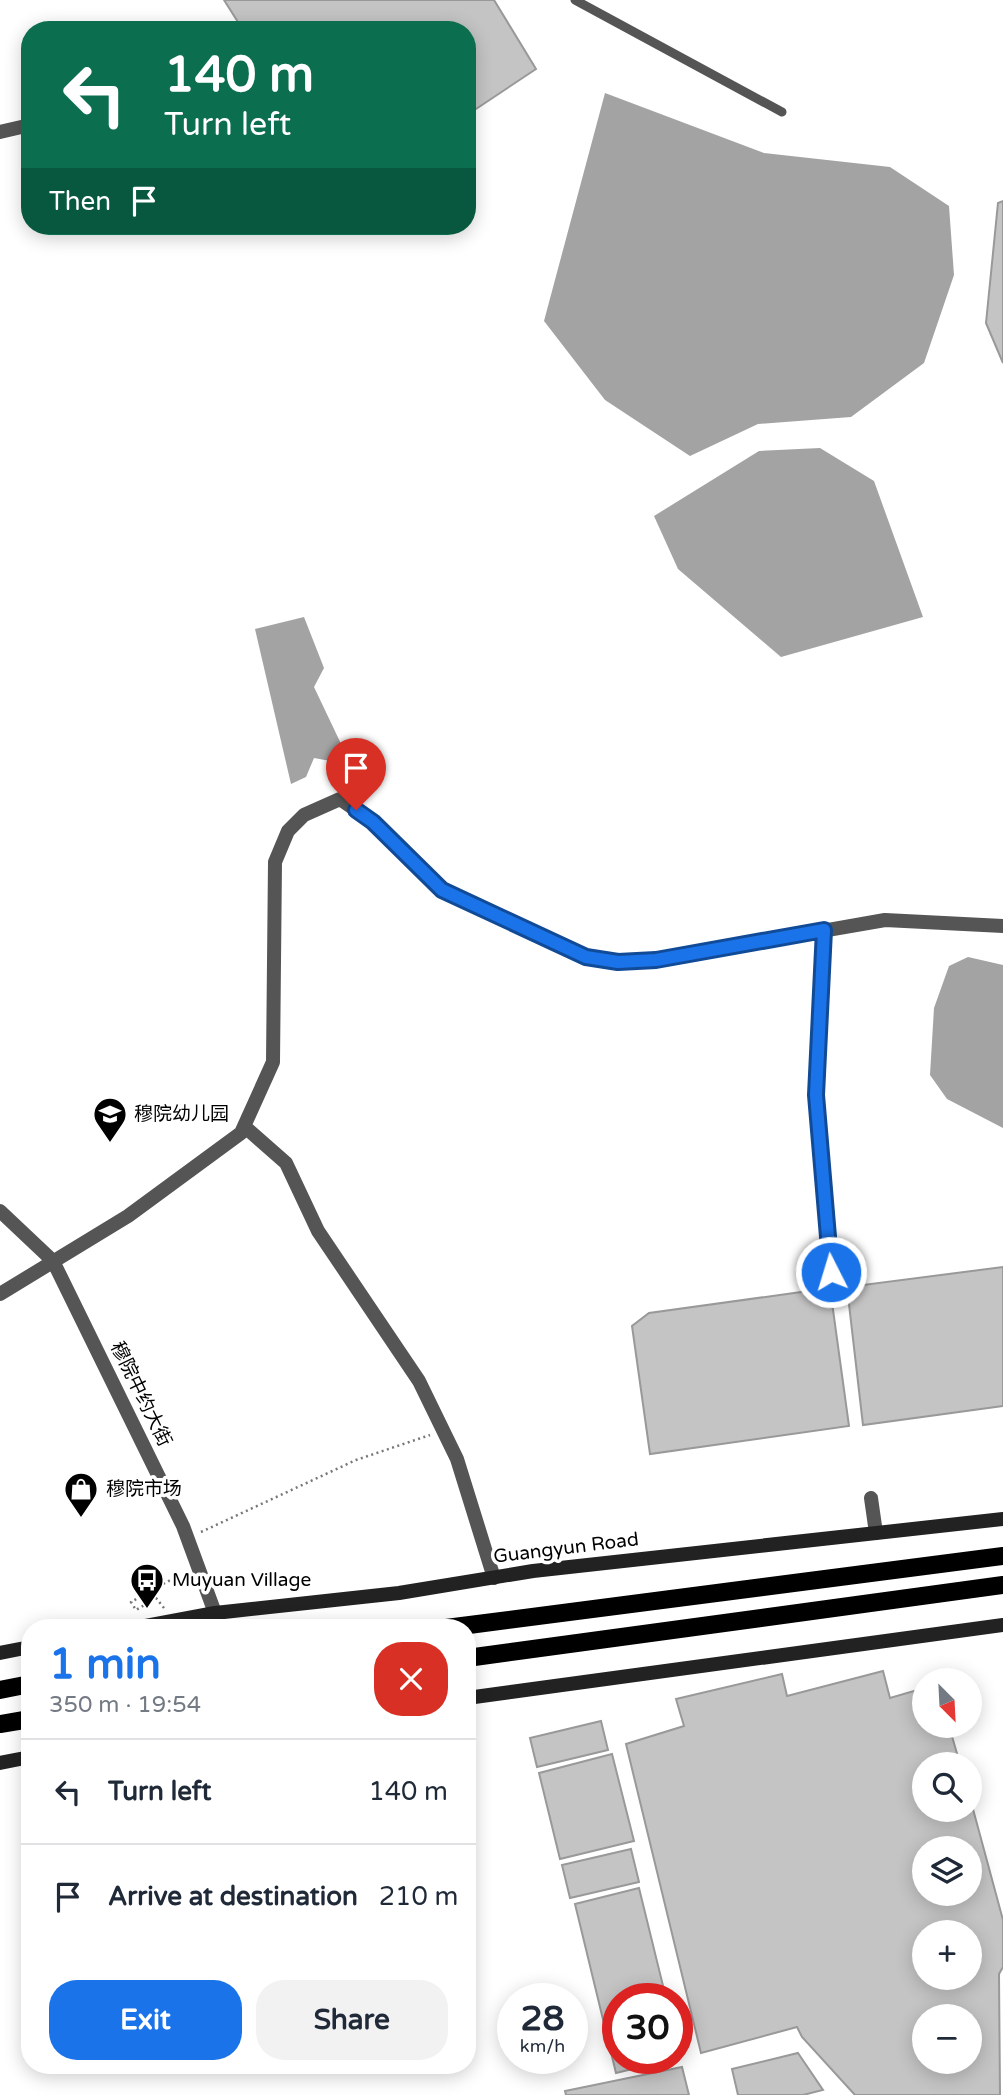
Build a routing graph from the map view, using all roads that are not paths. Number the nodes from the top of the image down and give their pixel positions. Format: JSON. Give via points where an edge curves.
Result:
{"nodes":[{"id":1,"x":575,"y":0,"type":"edge"},
{"id":2,"x":782,"y":112,"type":"dead end"},
{"id":3,"x":21,"y":127,"type":"edge"},
{"id":4,"x":0,"y":132,"type":"edge"},
{"id":5,"x":1003,"y":926,"type":"edge"},
{"id":6,"x":824,"y":930,"type":"junction"},
{"id":7,"x":244,"y":1126,"type":"junction"},
{"id":8,"x":0,"y":1211,"type":"edge"},
{"id":9,"x":53,"y":1261,"type":"junction"},
{"id":10,"x":831,"y":1272,"type":"dead end"},
{"id":11,"x":0,"y":1293,"type":"edge"},
{"id":12,"x":871,"y":1498,"type":"dead end"},
{"id":13,"x":1003,"y":1519,"type":"edge"},
{"id":14,"x":876,"y":1533,"type":"junction"},
{"id":15,"x":1003,"y":1556,"type":"edge"},
{"id":16,"x":494,"y":1577,"type":"junction"},
{"id":17,"x":1003,"y":1585,"type":"edge"},
{"id":18,"x":215,"y":1614,"type":"junction"},
{"id":19,"x":186,"y":1619,"type":"edge"},
{"id":20,"x":476,"y":1624,"type":"edge"},
{"id":21,"x":1003,"y":1625,"type":"edge"},
{"id":22,"x":21,"y":1649,"type":"edge"},
{"id":23,"x":0,"y":1653,"type":"edge"},
{"id":24,"x":476,"y":1657,"type":"edge"},
{"id":25,"x":21,"y":1686,"type":"edge"},
{"id":26,"x":0,"y":1690,"type":"edge"},
{"id":27,"x":476,"y":1697,"type":"edge"},
{"id":28,"x":21,"y":1720,"type":"edge"},
{"id":29,"x":0,"y":1724,"type":"edge"},
{"id":30,"x":21,"y":1759,"type":"edge"},
{"id":31,"x":0,"y":1763,"type":"edge"}],
"edges":[{"from":1,"to":2,"type":"lane"},
{"from":3,"to":4,"type":"street"},
{"from":5,"to":6,"type":"street","via":[[885,920]]},
{"from":6,"to":7,"type":"street","via":[[656,960],[618,962],[586,957],[442,890],[373,822],[340,799],[304,815],[288,831],[275,862],[272,1062]]},
{"from":6,"to":10,"type":"street","via":[[816,1095]]},
{"from":7,"to":9,"type":"street","via":[[241,1133],[128,1216]]},
{"from":7,"to":16,"type":"street","via":[[286,1163],[318,1231],[419,1381],[457,1459]]},
{"from":8,"to":9,"type":"street","name":"穆院中约大街"},
{"from":9,"to":11,"type":"street"},
{"from":9,"to":18,"type":"street","name":"穆院中约大街","via":[[187,1538]]},
{"from":12,"to":14,"type":"street"},
{"from":13,"to":14,"type":"main road","name":"Guangyun Road"},
{"from":14,"to":16,"type":"main road","name":"Guangyun Road"},
{"from":15,"to":20,"type":"main road"},
{"from":16,"to":18,"type":"main road","name":"Guangyun Road"},
{"from":17,"to":24,"type":"main road"},
{"from":18,"to":19,"type":"main road","name":"Guangyun Road"},
{"from":21,"to":27,"type":"main road"},
{"from":22,"to":23,"type":"main road"},
{"from":25,"to":26,"type":"main road"},
{"from":28,"to":29,"type":"main road"},
{"from":30,"to":31,"type":"main road"}]}
